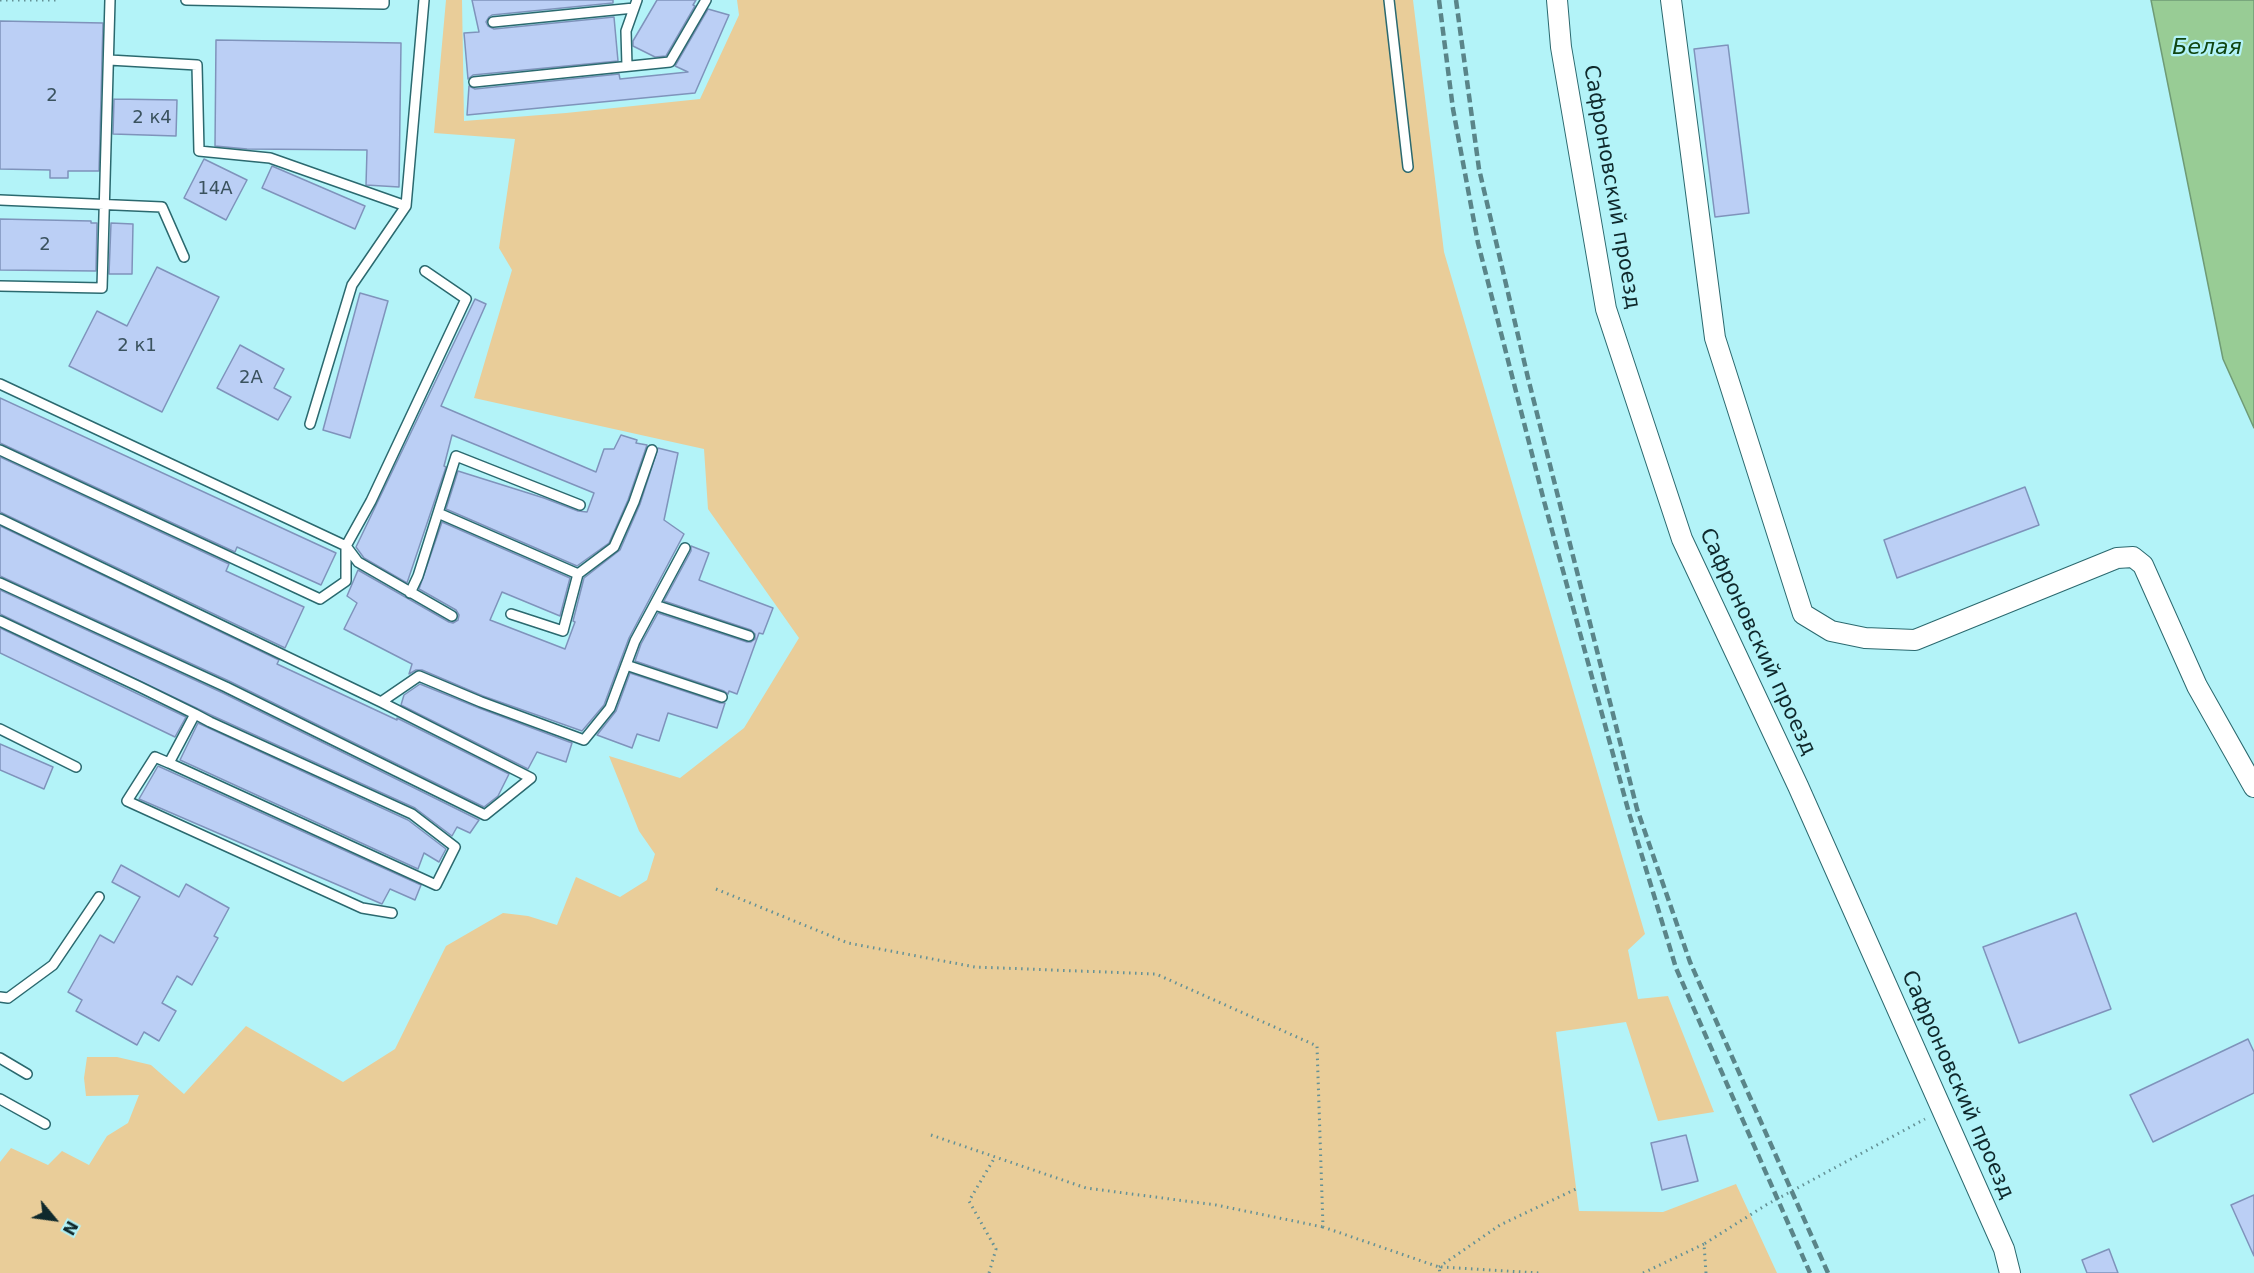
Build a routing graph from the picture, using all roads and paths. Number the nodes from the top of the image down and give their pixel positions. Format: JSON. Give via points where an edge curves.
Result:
{"nodes":[{"id":1,"x":0,"y":0,"type":"edge"},
{"id":2,"x":52,"y":0,"type":"edge"},
{"id":3,"x":57,"y":0,"type":"edge"},
{"id":4,"x":110,"y":0,"type":"edge"},
{"id":5,"x":186,"y":0,"type":"edge"},
{"id":6,"x":384,"y":0,"type":"edge"},
{"id":7,"x":424,"y":0,"type":"edge"},
{"id":8,"x":705,"y":0,"type":"edge"},
{"id":9,"x":1389,"y":0,"type":"edge"},
{"id":10,"x":1557,"y":0,"type":"edge"},
{"id":11,"x":1671,"y":0,"type":"edge"},
{"id":12,"x":292,"y":1,"type":"edge"},
{"id":13,"x":636,"y":4,"type":"edge"},
{"id":14,"x":493,"y":22,"type":"dead end"},
{"id":15,"x":109,"y":60,"type":"junction"},
{"id":16,"x":627,"y":66,"type":"junction"},
{"id":17,"x":474,"y":82,"type":"dead end"},
{"id":18,"x":1408,"y":167,"type":"dead end"},
{"id":19,"x":0,"y":200,"type":"edge"},
{"id":20,"x":104,"y":204,"type":"junction"},
{"id":21,"x":406,"y":206,"type":"junction"},
{"id":22,"x":184,"y":257,"type":"dead end"},
{"id":23,"x":425,"y":271,"type":"dead end"},
{"id":24,"x":0,"y":286,"type":"edge"},
{"id":25,"x":0,"y":384,"type":"edge"},
{"id":26,"x":310,"y":424,"type":"dead end"},
{"id":27,"x":0,"y":450,"type":"edge"},
{"id":28,"x":652,"y":450,"type":"dead end"},
{"id":29,"x":580,"y":505,"type":"dead end"},
{"id":30,"x":438,"y":513,"type":"junction"},
{"id":31,"x":0,"y":519,"type":"edge"},
{"id":32,"x":346,"y":546,"type":"junction"},
{"id":33,"x":685,"y":548,"type":"dead end"},
{"id":34,"x":578,"y":574,"type":"junction"},
{"id":35,"x":0,"y":583,"type":"edge"},
{"id":36,"x":410,"y":593,"type":"junction"},
{"id":37,"x":655,"y":605,"type":"junction"},
{"id":38,"x":511,"y":614,"type":"dead end"},
{"id":39,"x":452,"y":616,"type":"dead end"},
{"id":40,"x":0,"y":621,"type":"edge"},
{"id":41,"x":749,"y":636,"type":"dead end"},
{"id":42,"x":626,"y":665,"type":"junction"},
{"id":43,"x":722,"y":697,"type":"dead end"},
{"id":44,"x":381,"y":702,"type":"junction"},
{"id":45,"x":195,"y":714,"type":"junction"},
{"id":46,"x":0,"y":729,"type":"edge"},
{"id":47,"x":169,"y":763,"type":"junction"},
{"id":48,"x":76,"y":767,"type":"dead end"},
{"id":49,"x":2254,"y":787,"type":"edge"},
{"id":50,"x":716,"y":889,"type":"dead end"},
{"id":51,"x":99,"y":897,"type":"dead end"},
{"id":52,"x":392,"y":913,"type":"dead end"},
{"id":53,"x":0,"y":997,"type":"edge"},
{"id":54,"x":0,"y":1058,"type":"edge"},
{"id":55,"x":27,"y":1074,"type":"dead end"},
{"id":56,"x":0,"y":1099,"type":"edge"},
{"id":57,"x":1942,"y":1110,"type":"junction"},
{"id":58,"x":45,"y":1124,"type":"dead end"},
{"id":59,"x":931,"y":1135,"type":"dead end"},
{"id":60,"x":995,"y":1157,"type":"junction"},
{"id":61,"x":1576,"y":1189,"type":"dead end"},
{"id":62,"x":1323,"y":1227,"type":"junction"},
{"id":63,"x":1704,"y":1244,"type":"junction"},
{"id":64,"x":1439,"y":1267,"type":"junction"},
{"id":65,"x":989,"y":1273,"type":"edge"},
{"id":66,"x":1440,"y":1273,"type":"edge"},
{"id":67,"x":1539,"y":1273,"type":"edge"},
{"id":68,"x":1643,"y":1273,"type":"edge"},
{"id":69,"x":1706,"y":1273,"type":"edge"},
{"id":70,"x":2010,"y":1273,"type":"edge"}],
"edges":[{"from":1,"to":2,"type":"path"},
{"from":2,"to":3,"type":"path"},
{"from":4,"to":15,"type":"lane"},
{"from":5,"to":12,"type":"lane"},
{"from":6,"to":12,"type":"lane","via":[[384,4]]},
{"from":7,"to":21,"type":"lane"},
{"from":8,"to":16,"type":"lane","via":[[670,62]]},
{"from":9,"to":18,"type":"lane"},
{"from":10,"to":57,"type":"street","name":"Сафроновский проезд","via":[[1606,309],[1682,539],[1798,786]]},
{"from":11,"to":49,"type":"street","via":[[1715,338],[1803,614],[1832,631],[1865,638],[1915,640],[2117,558],[2133,558],[2143,565],[2197,686]]},
{"from":13,"to":14,"type":"lane"},
{"from":13,"to":16,"type":"lane","via":[[626,31]]},
{"from":15,"to":20,"type":"lane"},
{"from":15,"to":21,"type":"lane","via":[[198,65],[199,151],[270,158]]},
{"from":16,"to":17,"type":"lane"},
{"from":19,"to":20,"type":"lane"},
{"from":20,"to":22,"type":"lane","via":[[162,207]]},
{"from":20,"to":24,"type":"lane","via":[[102,288]]},
{"from":21,"to":26,"type":"lane","via":[[352,285]]},
{"from":23,"to":32,"type":"lane","via":[[466,299]]},
{"from":25,"to":32,"type":"lane"},
{"from":27,"to":32,"type":"lane","via":[[320,599],[346,581]]},
{"from":28,"to":34,"type":"lane","via":[[614,547]]},
{"from":29,"to":30,"type":"lane","via":[[456,456]]},
{"from":30,"to":34,"type":"lane"},
{"from":30,"to":36,"type":"lane"},
{"from":31,"to":44,"type":"lane"},
{"from":32,"to":36,"type":"lane","via":[[358,562]]},
{"from":33,"to":37,"type":"lane"},
{"from":34,"to":38,"type":"lane","via":[[563,631]]},
{"from":35,"to":44,"type":"lane","via":[[226,687],[485,815],[531,778]]},
{"from":36,"to":39,"type":"lane"},
{"from":37,"to":41,"type":"lane"},
{"from":37,"to":42,"type":"lane"},
{"from":40,"to":45,"type":"lane"},
{"from":42,"to":43,"type":"lane"},
{"from":42,"to":44,"type":"lane","via":[[610,708],[584,740],[419,676]]},
{"from":45,"to":47,"type":"lane"},
{"from":45,"to":47,"type":"lane","via":[[412,814],[456,847],[436,885]]},
{"from":46,"to":48,"type":"lane"},
{"from":47,"to":52,"type":"lane","via":[[155,756],[127,801],[362,908]]},
{"from":50,"to":62,"type":"path","via":[[848,943],[975,967],[1156,974],[1317,1046]]},
{"from":51,"to":53,"type":"lane","via":[[52,965],[8,998]]},
{"from":54,"to":55,"type":"lane"},
{"from":56,"to":58,"type":"lane"},
{"from":57,"to":63,"type":"path","via":[[1766,1205]]},
{"from":57,"to":70,"type":"street","name":"Сафроновский проезд","via":[[2004,1249]]},
{"from":59,"to":60,"type":"path"},
{"from":60,"to":62,"type":"path","via":[[1086,1188],[1216,1205]]},
{"from":60,"to":65,"type":"path","via":[[969,1201],[996,1249]]},
{"from":61,"to":64,"type":"path","via":[[1500,1225]]},
{"from":62,"to":64,"type":"path"},
{"from":63,"to":68,"type":"path"},
{"from":63,"to":69,"type":"path"},
{"from":64,"to":66,"type":"path"},
{"from":64,"to":67,"type":"path"}]}
